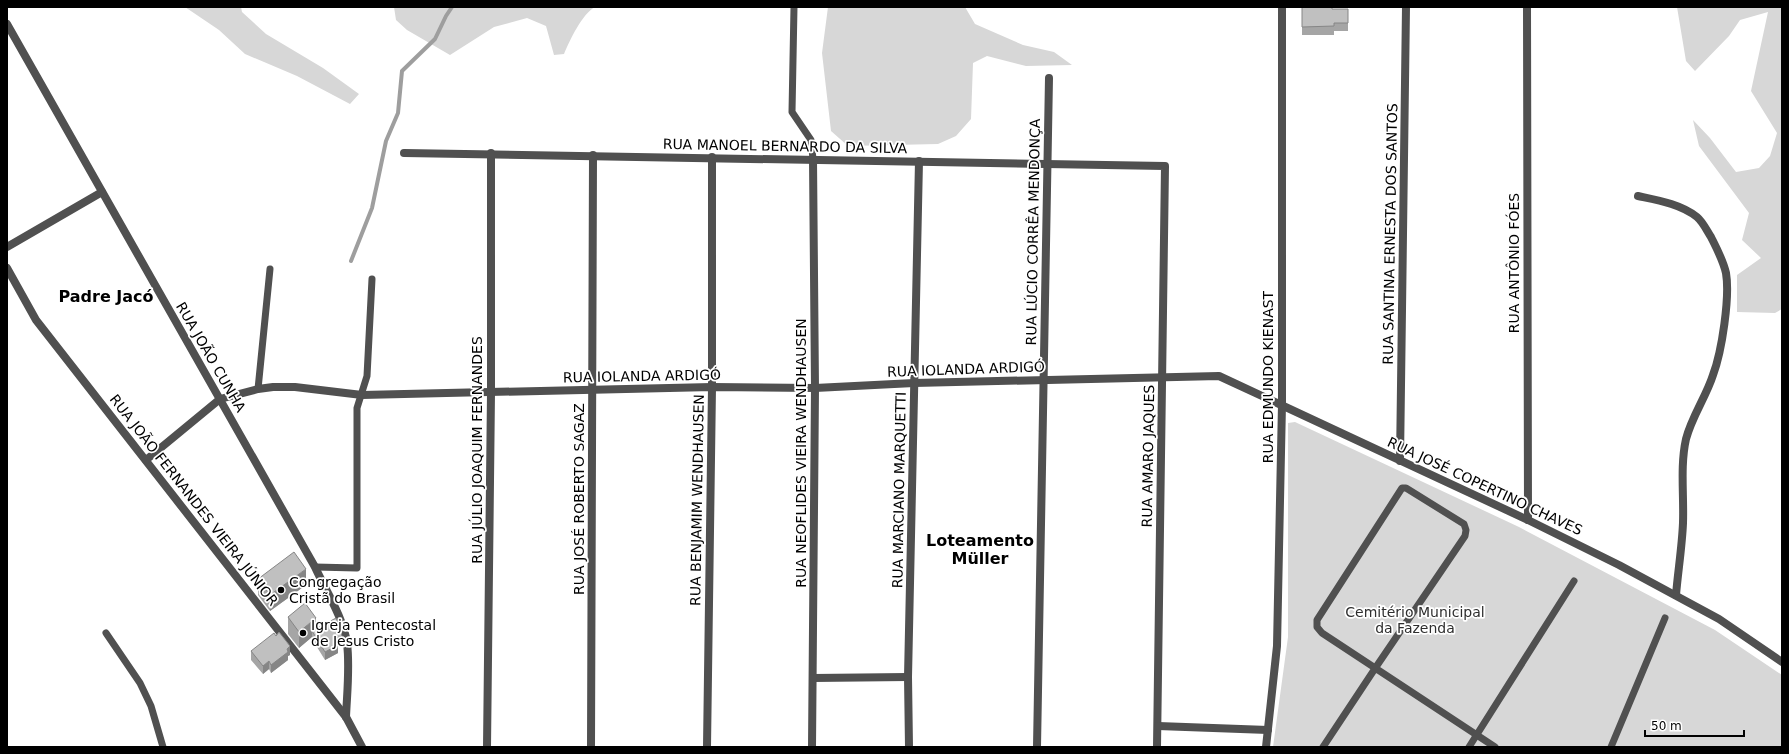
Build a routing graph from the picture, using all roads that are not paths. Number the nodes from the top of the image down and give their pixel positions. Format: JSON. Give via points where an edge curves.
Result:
{"nodes":[{"id":1,"x":794,"y":7,"type":"edge"},
{"id":2,"x":1282,"y":7,"type":"edge"},
{"id":3,"x":1406,"y":7,"type":"edge"},
{"id":4,"x":1527,"y":7,"type":"edge"},
{"id":5,"x":7,"y":24,"type":"edge"},
{"id":6,"x":1049,"y":78,"type":"dead end"},
{"id":7,"x":404,"y":153,"type":"dead end"},
{"id":8,"x":491,"y":153,"type":"junction"},
{"id":9,"x":593,"y":155,"type":"junction"},
{"id":10,"x":712,"y":157,"type":"junction"},
{"id":11,"x":813,"y":159,"type":"junction"},
{"id":12,"x":919,"y":161,"type":"junction"},
{"id":13,"x":1047,"y":164,"type":"junction"},
{"id":14,"x":1165,"y":166,"type":"joint"},
{"id":15,"x":102,"y":192,"type":"junction"},
{"id":16,"x":1638,"y":196,"type":"dead end"},
{"id":17,"x":7,"y":247,"type":"edge"},
{"id":18,"x":7,"y":268,"type":"edge"},
{"id":19,"x":270,"y":269,"type":"dead end"},
{"id":20,"x":372,"y":279,"type":"dead end"},
{"id":21,"x":1162,"y":377,"type":"junction"},
{"id":22,"x":1043,"y":380,"type":"junction"},
{"id":23,"x":914,"y":383,"type":"junction"},
{"id":24,"x":712,"y":387,"type":"junction"},
{"id":25,"x":815,"y":388,"type":"junction"},
{"id":26,"x":258,"y":389,"type":"junction"},
{"id":27,"x":593,"y":390,"type":"junction"},
{"id":28,"x":491,"y":392,"type":"junction"},
{"id":29,"x":362,"y":395,"type":"junction"},
{"id":30,"x":220,"y":399,"type":"junction"},
{"id":31,"x":1282,"y":404,"type":"junction"},
{"id":32,"x":146,"y":460,"type":"junction"},
{"id":33,"x":1400,"y":460,"type":"junction"},
{"id":34,"x":1528,"y":520,"type":"junction"},
{"id":35,"x":315,"y":567,"type":"junction"},
{"id":36,"x":1574,"y":581,"type":"dead end"},
{"id":37,"x":1676,"y":595,"type":"junction"},
{"id":38,"x":1665,"y":618,"type":"dead end"},
{"id":39,"x":106,"y":633,"type":"dead end"},
{"id":40,"x":1782,"y":662,"type":"edge"},
{"id":41,"x":1376,"y":667,"type":"junction"},
{"id":42,"x":908,"y":677,"type":"junction"},
{"id":43,"x":812,"y":678,"type":"junction"},
{"id":44,"x":346,"y":717,"type":"junction"},
{"id":45,"x":1158,"y":726,"type":"junction"},
{"id":46,"x":1268,"y":730,"type":"junction"},
{"id":47,"x":1476,"y":735,"type":"junction"},
{"id":48,"x":163,"y":747,"type":"edge"},
{"id":49,"x":362,"y":747,"type":"edge"},
{"id":50,"x":487,"y":747,"type":"edge"},
{"id":51,"x":591,"y":747,"type":"edge"},
{"id":52,"x":707,"y":747,"type":"edge"},
{"id":53,"x":812,"y":747,"type":"edge"},
{"id":54,"x":909,"y":747,"type":"edge"},
{"id":55,"x":1037,"y":747,"type":"edge"},
{"id":56,"x":1157,"y":747,"type":"edge"},
{"id":57,"x":1266,"y":747,"type":"edge"},
{"id":58,"x":1324,"y":747,"type":"edge"},
{"id":59,"x":1469,"y":747,"type":"edge"},
{"id":60,"x":1495,"y":747,"type":"edge"},
{"id":61,"x":1611,"y":747,"type":"edge"}],
"edges":[{"from":1,"to":11,"type":"lane","via":[[792,112],[811,140]]},
{"from":2,"to":31,"type":"street","name":"RUA EDMUNDO KIENAST"},
{"from":3,"to":33,"type":"street","name":"RUA SANTINA ERNESTA DOS SANTOS"},
{"from":4,"to":34,"type":"street","name":"RUA ANTÔNIO FÓES"},
{"from":5,"to":15,"type":"street","name":"RUA JOÃO CUNHA"},
{"from":6,"to":13,"type":"street","name":"RUA LÚCIO CORRÊA MENDONÇA"},
{"from":7,"to":8,"type":"street","name":"RUA MANOEL BERNARDO DA SILVA"},
{"from":8,"to":9,"type":"street","name":"RUA MANOEL BERNARDO DA SILVA"},
{"from":8,"to":28,"type":"street","name":"RUA JÚLIO JOAQUIM FERNANDES"},
{"from":9,"to":10,"type":"street","name":"RUA MANOEL BERNARDO DA SILVA"},
{"from":9,"to":27,"type":"street","name":"RUA JOSÉ ROBERTO SAGAZ"},
{"from":10,"to":11,"type":"street","name":"RUA MANOEL BERNARDO DA SILVA"},
{"from":10,"to":24,"type":"street","name":"RUA BENJAMIM WENDHAUSEN"},
{"from":11,"to":12,"type":"street","name":"RUA MANOEL BERNARDO DA SILVA"},
{"from":11,"to":25,"type":"street","name":"RUA NEOFLIDES VIEIRA WENDHAUSEN"},
{"from":12,"to":13,"type":"street","name":"RUA MANOEL BERNARDO DA SILVA"},
{"from":12,"to":23,"type":"street","name":"RUA MARCIANO MARQUETTI"},
{"from":13,"to":14,"type":"street","name":"RUA MANOEL BERNARDO DA SILVA"},
{"from":13,"to":22,"type":"street","name":"RUA LÚCIO CORRÊA MENDONÇA"},
{"from":14,"to":21,"type":"street","name":"RUA AMARO JAQUES"},
{"from":15,"to":17,"type":"street"},
{"from":15,"to":30,"type":"street","name":"RUA JOÃO CUNHA"},
{"from":16,"to":37,"type":"street","via":[[1675,206],[1698,218],[1708,232],[1726,275],[1720,349],[1713,375],[1694,416],[1684,452],[1683,523]]},
{"from":18,"to":32,"type":"street","name":"RUA JOÃO FERNANDES VIEIRA JÚNIOR","via":[[36,320]]},
{"from":19,"to":26,"type":"lane"},
{"from":20,"to":29,"type":"lane","via":[[367,376]]},
{"from":21,"to":22,"type":"street","name":"RUA IOLANDA ARDIGÓ"},
{"from":21,"to":31,"type":"street","name":"RUA JOSÉ COPERTINO CHAVES","via":[[1219,376]]},
{"from":21,"to":45,"type":"street","name":"RUA AMARO JAQUES"},
{"from":22,"to":23,"type":"street","name":"RUA IOLANDA ARDIGÓ"},
{"from":22,"to":55,"type":"street","name":"RUA LÚCIO CORRÊA MENDONÇA"},
{"from":23,"to":25,"type":"street","name":"RUA IOLANDA ARDIGÓ"},
{"from":23,"to":42,"type":"street","name":"RUA MARCIANO MARQUETTI"},
{"from":24,"to":25,"type":"street","name":"RUA IOLANDA ARDIGÓ"},
{"from":24,"to":27,"type":"street","name":"RUA IOLANDA ARDIGÓ"},
{"from":24,"to":52,"type":"street","name":"RUA BENJAMIM WENDHAUSEN"},
{"from":25,"to":43,"type":"street","name":"RUA NEOFLIDES VIEIRA WENDHAUSEN"},
{"from":26,"to":29,"type":"street","name":"RUA IOLANDA ARDIGÓ","via":[[295,388]]},
{"from":26,"to":30,"type":"street","name":"RUA IOLANDA ARDIGÓ"},
{"from":27,"to":28,"type":"street","name":"RUA IOLANDA ARDIGÓ"},
{"from":27,"to":51,"type":"street","name":"RUA JOSÉ ROBERTO SAGAZ"},
{"from":28,"to":29,"type":"street","name":"RUA IOLANDA ARDIGÓ"},
{"from":28,"to":50,"type":"street","name":"RUA JÚLIO JOAQUIM FERNANDES"},
{"from":29,"to":35,"type":"lane","via":[[357,408],[357,568]]},
{"from":30,"to":32,"type":"street","name":"RUA IOLANDA ARDIGÓ"},
{"from":30,"to":35,"type":"street","name":"RUA JOÃO CUNHA"},
{"from":31,"to":33,"type":"street","name":"RUA JOSÉ COPERTINO CHAVES"},
{"from":31,"to":46,"type":"street","name":"RUA EDMUNDO KIENAST","via":[[1277,646]]},
{"from":32,"to":44,"type":"street","name":"RUA JOÃO FERNANDES VIEIRA JÚNIOR"},
{"from":33,"to":34,"type":"street","name":"RUA JOSÉ COPERTINO CHAVES"},
{"from":34,"to":37,"type":"street","name":"RUA JOSÉ COPERTINO CHAVES"},
{"from":35,"to":44,"type":"street","name":"RUA JOÃO CUNHA","via":[[341,622],[347,642]]},
{"from":36,"to":47,"type":"lane"},
{"from":37,"to":40,"type":"street","name":"RUA JOSÉ COPERTINO CHAVES","via":[[1719,619]]},
{"from":38,"to":61,"type":"lane"},
{"from":39,"to":48,"type":"lane","via":[[140,683],[151,706]]},
{"from":41,"to":41,"type":"lane","via":[[1465,536],[1464,524],[1406,488],[1400,490],[1316,623],[1319,630]]},
{"from":41,"to":47,"type":"lane"},
{"from":41,"to":58,"type":"lane"},
{"from":42,"to":43,"type":"street"},
{"from":42,"to":54,"type":"street","name":"RUA MARCIANO MARQUETTI"},
{"from":43,"to":53,"type":"street","name":"RUA NEOFLIDES VIEIRA WENDHAUSEN"},
{"from":44,"to":49,"type":"street","name":"RUA JOÃO FERNANDES VIEIRA JÚNIOR"},
{"from":45,"to":46,"type":"street"},
{"from":45,"to":56,"type":"street","name":"RUA AMARO JAQUES"},
{"from":46,"to":57,"type":"street","name":"RUA EDMUNDO KIENAST"},
{"from":47,"to":59,"type":"lane"},
{"from":47,"to":60,"type":"lane"}]}
